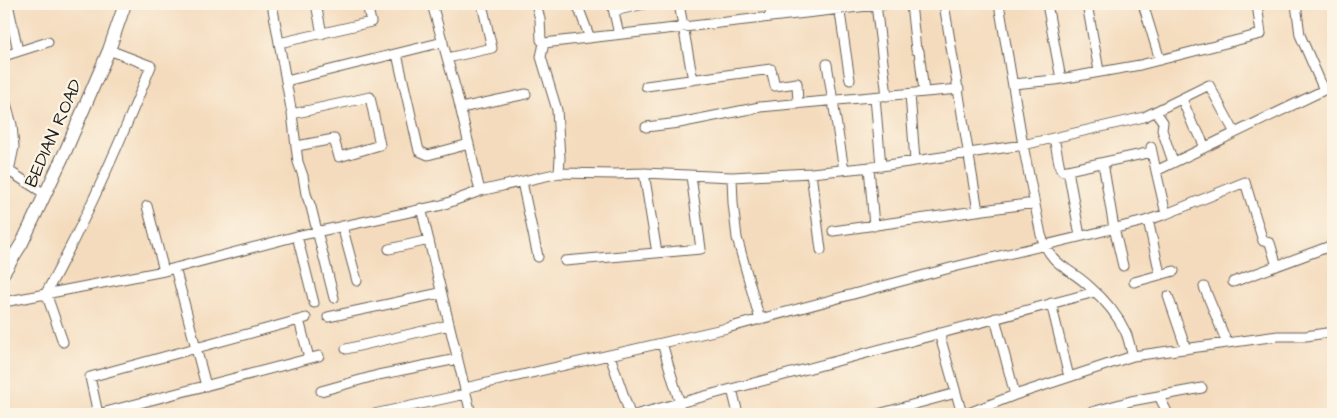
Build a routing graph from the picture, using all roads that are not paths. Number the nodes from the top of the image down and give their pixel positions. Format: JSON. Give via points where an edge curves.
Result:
{"nodes":[{"id":1,"x":8,"y":4,"type":"edge"},
{"id":2,"x":125,"y":4,"type":"edge"},
{"id":3,"x":272,"y":4,"type":"edge"},
{"id":4,"x":316,"y":4,"type":"edge"},
{"id":5,"x":367,"y":4,"type":"edge"},
{"id":6,"x":432,"y":4,"type":"edge"},
{"id":7,"x":482,"y":4,"type":"edge"},
{"id":8,"x":536,"y":4,"type":"edge"},
{"id":9,"x":577,"y":4,"type":"edge"},
{"id":10,"x":644,"y":4,"type":"edge"},
{"id":11,"x":679,"y":4,"type":"edge"},
{"id":12,"x":769,"y":4,"type":"edge"},
{"id":13,"x":879,"y":4,"type":"edge"},
{"id":14,"x":911,"y":4,"type":"edge"},
{"id":15,"x":944,"y":4,"type":"edge"},
{"id":16,"x":999,"y":4,"type":"edge"},
{"id":17,"x":1047,"y":4,"type":"edge"},
{"id":18,"x":1087,"y":4,"type":"edge"},
{"id":19,"x":1143,"y":4,"type":"edge"},
{"id":20,"x":1257,"y":4,"type":"edge"},
{"id":21,"x":1296,"y":4,"type":"edge"},
{"id":22,"x":613,"y":7,"type":"edge"},
{"id":23,"x":839,"y":7,"type":"edge"},
{"id":24,"x":771,"y":18,"type":"junction"},
{"id":25,"x":683,"y":26,"type":"junction"},
{"id":26,"x":322,"y":34,"type":"junction"},
{"id":27,"x":619,"y":34,"type":"junction"},
{"id":28,"x":590,"y":38,"type":"junction"},
{"id":29,"x":48,"y":42,"type":"dead end"},
{"id":30,"x":443,"y":42,"type":"junction"},
{"id":31,"x":280,"y":43,"type":"junction"},
{"id":32,"x":544,"y":43,"type":"junction"},
{"id":33,"x":109,"y":50,"type":"junction"},
{"id":34,"x":18,"y":51,"type":"junction"},
{"id":35,"x":397,"y":54,"type":"junction"},
{"id":36,"x":4,"y":56,"type":"edge"},
{"id":37,"x":447,"y":58,"type":"junction"},
{"id":38,"x":1160,"y":60,"type":"junction"},
{"id":39,"x":828,"y":64,"type":"dead end"},
{"id":40,"x":1099,"y":71,"type":"junction"},
{"id":41,"x":1061,"y":79,"type":"junction"},
{"id":42,"x":692,"y":80,"type":"junction"},
{"id":43,"x":850,"y":80,"type":"dead end"},
{"id":44,"x":286,"y":81,"type":"junction"},
{"id":45,"x":1013,"y":84,"type":"junction"},
{"id":46,"x":646,"y":86,"type":"dead end"},
{"id":47,"x":1333,"y":86,"type":"edge"},
{"id":48,"x":959,"y":89,"type":"junction"},
{"id":49,"x":1324,"y":90,"type":"junction"},
{"id":50,"x":924,"y":92,"type":"junction"},
{"id":51,"x":526,"y":94,"type":"dead end"},
{"id":52,"x":910,"y":94,"type":"junction"},
{"id":53,"x":4,"y":96,"type":"edge"},
{"id":54,"x":887,"y":96,"type":"junction"},
{"id":55,"x":875,"y":97,"type":"junction"},
{"id":56,"x":1182,"y":99,"type":"junction"},
{"id":57,"x":833,"y":101,"type":"junction"},
{"id":58,"x":798,"y":104,"type":"junction"},
{"id":59,"x":461,"y":108,"type":"junction"},
{"id":60,"x":1156,"y":112,"type":"junction"},
{"id":61,"x":292,"y":114,"type":"junction"},
{"id":62,"x":646,"y":127,"type":"dead end"},
{"id":63,"x":1234,"y":133,"type":"junction"},
{"id":64,"x":1054,"y":138,"type":"junction"},
{"id":65,"x":469,"y":144,"type":"junction"},
{"id":66,"x":1023,"y":145,"type":"junction"},
{"id":67,"x":297,"y":146,"type":"junction"},
{"id":68,"x":1205,"y":147,"type":"junction"},
{"id":69,"x":969,"y":153,"type":"junction"},
{"id":70,"x":915,"y":161,"type":"junction"},
{"id":71,"x":1174,"y":162,"type":"junction"},
{"id":72,"x":1103,"y":163,"type":"junction"},
{"id":73,"x":881,"y":166,"type":"junction"},
{"id":74,"x":869,"y":167,"type":"junction"},
{"id":75,"x":844,"y":170,"type":"junction"},
{"id":76,"x":1068,"y":170,"type":"junction"},
{"id":77,"x":6,"y":171,"type":"edge"},
{"id":78,"x":1156,"y":171,"type":"junction"},
{"id":79,"x":559,"y":173,"type":"junction"},
{"id":80,"x":644,"y":173,"type":"junction"},
{"id":81,"x":811,"y":173,"type":"junction"},
{"id":82,"x":691,"y":176,"type":"junction"},
{"id":83,"x":732,"y":177,"type":"junction"},
{"id":84,"x":522,"y":182,"type":"junction"},
{"id":85,"x":480,"y":192,"type":"junction"},
{"id":86,"x":44,"y":194,"type":"junction"},
{"id":87,"x":1034,"y":203,"type":"junction"},
{"id":88,"x":147,"y":206,"type":"dead end"},
{"id":89,"x":421,"y":208,"type":"junction"},
{"id":90,"x":978,"y":211,"type":"junction"},
{"id":91,"x":1166,"y":214,"type":"junction"},
{"id":92,"x":1148,"y":220,"type":"junction"},
{"id":93,"x":342,"y":226,"type":"junction"},
{"id":94,"x":874,"y":226,"type":"junction"},
{"id":95,"x":1114,"y":228,"type":"junction"},
{"id":96,"x":833,"y":231,"type":"dead end"},
{"id":97,"x":316,"y":232,"type":"junction"},
{"id":98,"x":297,"y":236,"type":"junction"},
{"id":99,"x":1080,"y":236,"type":"junction"},
{"id":100,"x":429,"y":240,"type":"junction"},
{"id":101,"x":1044,"y":244,"type":"junction"},
{"id":102,"x":1333,"y":245,"type":"edge"},
{"id":103,"x":389,"y":248,"type":"dead end"},
{"id":104,"x":820,"y":250,"type":"dead end"},
{"id":105,"x":657,"y":253,"type":"junction"},
{"id":106,"x":538,"y":257,"type":"dead end"},
{"id":107,"x":565,"y":261,"type":"dead end"},
{"id":108,"x":1123,"y":266,"type":"dead end"},
{"id":109,"x":1277,"y":266,"type":"junction"},
{"id":110,"x":175,"y":268,"type":"junction"},
{"id":111,"x":164,"y":271,"type":"junction"},
{"id":112,"x":1174,"y":271,"type":"dead end"},
{"id":113,"x":4,"y":272,"type":"edge"},
{"id":114,"x":1160,"y":274,"type":"junction"},
{"id":115,"x":357,"y":281,"type":"dead end"},
{"id":116,"x":1134,"y":282,"type":"dead end"},
{"id":117,"x":1233,"y":282,"type":"dead end"},
{"id":118,"x":1204,"y":288,"type":"dead end"},
{"id":119,"x":1095,"y":292,"type":"junction"},
{"id":120,"x":46,"y":293,"type":"junction"},
{"id":121,"x":440,"y":293,"type":"junction"},
{"id":122,"x":1168,"y":296,"type":"dead end"},
{"id":123,"x":334,"y":298,"type":"dead end"},
{"id":124,"x":4,"y":302,"type":"edge"},
{"id":125,"x":314,"y":303,"type":"dead end"},
{"id":126,"x":1051,"y":304,"type":"junction"},
{"id":127,"x":328,"y":317,"type":"dead end"},
{"id":128,"x":994,"y":318,"type":"junction"},
{"id":129,"x":760,"y":320,"type":"junction"},
{"id":130,"x":449,"y":325,"type":"junction"},
{"id":131,"x":1333,"y":332,"type":"edge"},
{"id":132,"x":939,"y":333,"type":"junction"},
{"id":133,"x":63,"y":342,"type":"dead end"},
{"id":134,"x":662,"y":343,"type":"junction"},
{"id":135,"x":1227,"y":344,"type":"junction"},
{"id":136,"x":195,"y":348,"type":"junction"},
{"id":137,"x":346,"y":349,"type":"dead end"},
{"id":138,"x":1186,"y":349,"type":"junction"},
{"id":139,"x":319,"y":356,"type":"dead end"},
{"id":140,"x":610,"y":356,"type":"junction"},
{"id":141,"x":1132,"y":356,"type":"junction"},
{"id":142,"x":309,"y":358,"type":"junction"},
{"id":143,"x":458,"y":359,"type":"junction"},
{"id":144,"x":1069,"y":377,"type":"junction"},
{"id":145,"x":206,"y":386,"type":"junction"},
{"id":146,"x":1202,"y":388,"type":"dead end"},
{"id":147,"x":732,"y":389,"type":"junction"},
{"id":148,"x":321,"y":391,"type":"dead end"},
{"id":149,"x":465,"y":391,"type":"junction"},
{"id":150,"x":956,"y":393,"type":"junction"},
{"id":151,"x":1015,"y":395,"type":"junction"},
{"id":152,"x":1159,"y":396,"type":"junction"},
{"id":153,"x":680,"y":404,"type":"junction"},
{"id":154,"x":130,"y":410,"type":"edge"},
{"id":155,"x":98,"y":414,"type":"edge"},
{"id":156,"x":374,"y":414,"type":"edge"},
{"id":157,"x":471,"y":414,"type":"edge"},
{"id":158,"x":630,"y":414,"type":"edge"},
{"id":159,"x":638,"y":414,"type":"edge"},
{"id":160,"x":738,"y":414,"type":"edge"},
{"id":161,"x":878,"y":414,"type":"edge"},
{"id":162,"x":962,"y":414,"type":"edge"},
{"id":163,"x":966,"y":414,"type":"edge"},
{"id":164,"x":1085,"y":414,"type":"edge"},
{"id":165,"x":1168,"y":414,"type":"edge"}],
"edges":[{"from":1,"to":34,"type":"street"},
{"from":2,"to":33,"type":"main road","name":"BEDIAN ROAD"},
{"from":3,"to":31,"type":"street"},
{"from":4,"to":26,"type":"street"},
{"from":5,"to":26,"type":"street","via":[[371,22]]},
{"from":6,"to":30,"type":"street"},
{"from":7,"to":37,"type":"street","via":[[492,48]]},
{"from":8,"to":32,"type":"street"},
{"from":9,"to":28,"type":"street"},
{"from":10,"to":22,"type":"street"},
{"from":11,"to":25,"type":"street"},
{"from":12,"to":24,"type":"street"},
{"from":13,"to":23,"type":"street"},
{"from":13,"to":54,"type":"street"},
{"from":14,"to":50,"type":"street"},
{"from":15,"to":48,"type":"street"},
{"from":16,"to":45,"type":"street"},
{"from":17,"to":41,"type":"street"},
{"from":18,"to":40,"type":"street"},
{"from":19,"to":38,"type":"street"},
{"from":20,"to":38,"type":"street","via":[[1261,34]]},
{"from":21,"to":49,"type":"street","via":[[1300,35]]},
{"from":22,"to":27,"type":"street"},
{"from":23,"to":24,"type":"street"},
{"from":23,"to":43,"type":"street"},
{"from":24,"to":25,"type":"street"},
{"from":25,"to":27,"type":"street"},
{"from":25,"to":42,"type":"street"},
{"from":26,"to":31,"type":"street"},
{"from":27,"to":28,"type":"street"},
{"from":28,"to":32,"type":"street"},
{"from":29,"to":34,"type":"street"},
{"from":30,"to":35,"type":"street"},
{"from":30,"to":37,"type":"street"},
{"from":31,"to":44,"type":"street"},
{"from":32,"to":79,"type":"street","via":[[541,57],[557,110]]},
{"from":33,"to":86,"type":"main road","name":"BEDIAN ROAD"},
{"from":33,"to":120,"type":"street","via":[[151,66],[122,140]]},
{"from":34,"to":36,"type":"street"},
{"from":35,"to":44,"type":"street"},
{"from":35,"to":65,"type":"street","via":[[419,151],[428,155]]},
{"from":37,"to":59,"type":"street"},
{"from":38,"to":40,"type":"street"},
{"from":39,"to":57,"type":"street"},
{"from":40,"to":41,"type":"street"},
{"from":41,"to":45,"type":"street"},
{"from":42,"to":46,"type":"street"},
{"from":42,"to":58,"type":"street","via":[[771,69],[775,86],[797,83]]},
{"from":44,"to":61,"type":"street"},
{"from":45,"to":66,"type":"street"},
{"from":47,"to":49,"type":"street"},
{"from":48,"to":50,"type":"street"},
{"from":48,"to":69,"type":"street"},
{"from":49,"to":63,"type":"street"},
{"from":50,"to":52,"type":"street"},
{"from":51,"to":59,"type":"street"},
{"from":52,"to":54,"type":"street"},
{"from":52,"to":70,"type":"street"},
{"from":53,"to":77,"type":"street","via":[[14,147]]},
{"from":54,"to":55,"type":"street"},
{"from":55,"to":57,"type":"street"},
{"from":55,"to":73,"type":"street"},
{"from":56,"to":60,"type":"street"},
{"from":56,"to":63,"type":"street","via":[[1209,86]]},
{"from":56,"to":68,"type":"street"},
{"from":57,"to":58,"type":"street"},
{"from":57,"to":75,"type":"street"},
{"from":58,"to":62,"type":"street","via":[[760,107]]},
{"from":59,"to":65,"type":"street"},
{"from":60,"to":64,"type":"street"},
{"from":60,"to":71,"type":"street","via":[[1163,122],[1162,130]]},
{"from":61,"to":67,"type":"street"},
{"from":61,"to":67,"type":"street","via":[[370,97],[380,145],[339,157],[334,139]]},
{"from":63,"to":68,"type":"street"},
{"from":64,"to":66,"type":"street"},
{"from":64,"to":76,"type":"street","via":[[1061,170]]},
{"from":65,"to":85,"type":"street"},
{"from":66,"to":69,"type":"street"},
{"from":66,"to":87,"type":"street"},
{"from":67,"to":97,"type":"street"},
{"from":68,"to":71,"type":"street"},
{"from":69,"to":70,"type":"street"},
{"from":69,"to":90,"type":"street"},
{"from":70,"to":73,"type":"street"},
{"from":71,"to":78,"type":"street"},
{"from":72,"to":76,"type":"street"},
{"from":72,"to":78,"type":"street","via":[[1152,149]]},
{"from":72,"to":95,"type":"street"},
{"from":73,"to":74,"type":"street"},
{"from":74,"to":75,"type":"street"},
{"from":74,"to":94,"type":"street"},
{"from":75,"to":81,"type":"street"},
{"from":76,"to":99,"type":"street"},
{"from":77,"to":86,"type":"street"},
{"from":78,"to":91,"type":"street"},
{"from":79,"to":80,"type":"street"},
{"from":79,"to":84,"type":"street"},
{"from":80,"to":82,"type":"street"},
{"from":80,"to":105,"type":"street"},
{"from":81,"to":83,"type":"street"},
{"from":81,"to":104,"type":"street"},
{"from":82,"to":83,"type":"street"},
{"from":82,"to":105,"type":"street","via":[[701,248]]},
{"from":83,"to":129,"type":"street","via":[[738,238]]},
{"from":84,"to":85,"type":"street"},
{"from":84,"to":106,"type":"street"},
{"from":85,"to":89,"type":"street"},
{"from":86,"to":113,"type":"main road","name":"BEDIAN ROAD","via":[[22,243]]},
{"from":87,"to":90,"type":"street"},
{"from":87,"to":101,"type":"street"},
{"from":88,"to":111,"type":"street"},
{"from":89,"to":93,"type":"street"},
{"from":89,"to":100,"type":"street"},
{"from":90,"to":94,"type":"street"},
{"from":91,"to":92,"type":"street"},
{"from":91,"to":109,"type":"street","via":[[1244,182],[1263,241],[1270,243]]},
{"from":92,"to":95,"type":"street"},
{"from":92,"to":114,"type":"street"},
{"from":93,"to":97,"type":"street"},
{"from":93,"to":115,"type":"street"},
{"from":94,"to":96,"type":"street"},
{"from":95,"to":99,"type":"street"},
{"from":95,"to":108,"type":"street"},
{"from":97,"to":98,"type":"street"},
{"from":97,"to":123,"type":"street"},
{"from":98,"to":110,"type":"street"},
{"from":98,"to":125,"type":"street"},
{"from":99,"to":101,"type":"street"},
{"from":100,"to":103,"type":"street"},
{"from":100,"to":121,"type":"street"},
{"from":101,"to":119,"type":"street","via":[[1052,258]]},
{"from":101,"to":129,"type":"street"},
{"from":102,"to":109,"type":"street"},
{"from":105,"to":107,"type":"street"},
{"from":109,"to":117,"type":"street"},
{"from":110,"to":111,"type":"street"},
{"from":110,"to":136,"type":"street"},
{"from":111,"to":120,"type":"street"},
{"from":112,"to":114,"type":"street"},
{"from":114,"to":116,"type":"street"},
{"from":118,"to":135,"type":"street"},
{"from":119,"to":126,"type":"street"},
{"from":119,"to":141,"type":"street","via":[[1122,326]]},
{"from":120,"to":124,"type":"street"},
{"from":120,"to":133,"type":"street"},
{"from":121,"to":127,"type":"street"},
{"from":121,"to":130,"type":"street"},
{"from":122,"to":138,"type":"street"},
{"from":126,"to":128,"type":"street"},
{"from":126,"to":144,"type":"street"},
{"from":128,"to":132,"type":"street"},
{"from":128,"to":151,"type":"street"},
{"from":129,"to":134,"type":"street"},
{"from":130,"to":137,"type":"street"},
{"from":130,"to":143,"type":"street"},
{"from":131,"to":135,"type":"street"},
{"from":132,"to":147,"type":"street"},
{"from":132,"to":150,"type":"street"},
{"from":134,"to":140,"type":"street"},
{"from":134,"to":153,"type":"street"},
{"from":135,"to":138,"type":"street"},
{"from":136,"to":142,"type":"street","via":[[302,319]]},
{"from":136,"to":145,"type":"street"},
{"from":136,"to":155,"type":"street","via":[[90,377]]},
{"from":138,"to":141,"type":"street"},
{"from":139,"to":142,"type":"street"},
{"from":140,"to":149,"type":"street"},
{"from":140,"to":158,"type":"street"},
{"from":141,"to":144,"type":"street"},
{"from":142,"to":145,"type":"street"},
{"from":143,"to":148,"type":"street","via":[[378,375]]},
{"from":143,"to":149,"type":"street"},
{"from":144,"to":151,"type":"street"},
{"from":145,"to":154,"type":"street"},
{"from":146,"to":152,"type":"street"},
{"from":147,"to":153,"type":"street"},
{"from":147,"to":160,"type":"street"},
{"from":149,"to":156,"type":"street"},
{"from":149,"to":157,"type":"street"},
{"from":150,"to":161,"type":"street"},
{"from":150,"to":162,"type":"street"},
{"from":151,"to":163,"type":"street"},
{"from":152,"to":164,"type":"street"},
{"from":152,"to":165,"type":"street"},
{"from":153,"to":159,"type":"street"},
{"from":154,"to":155,"type":"street"}]}
